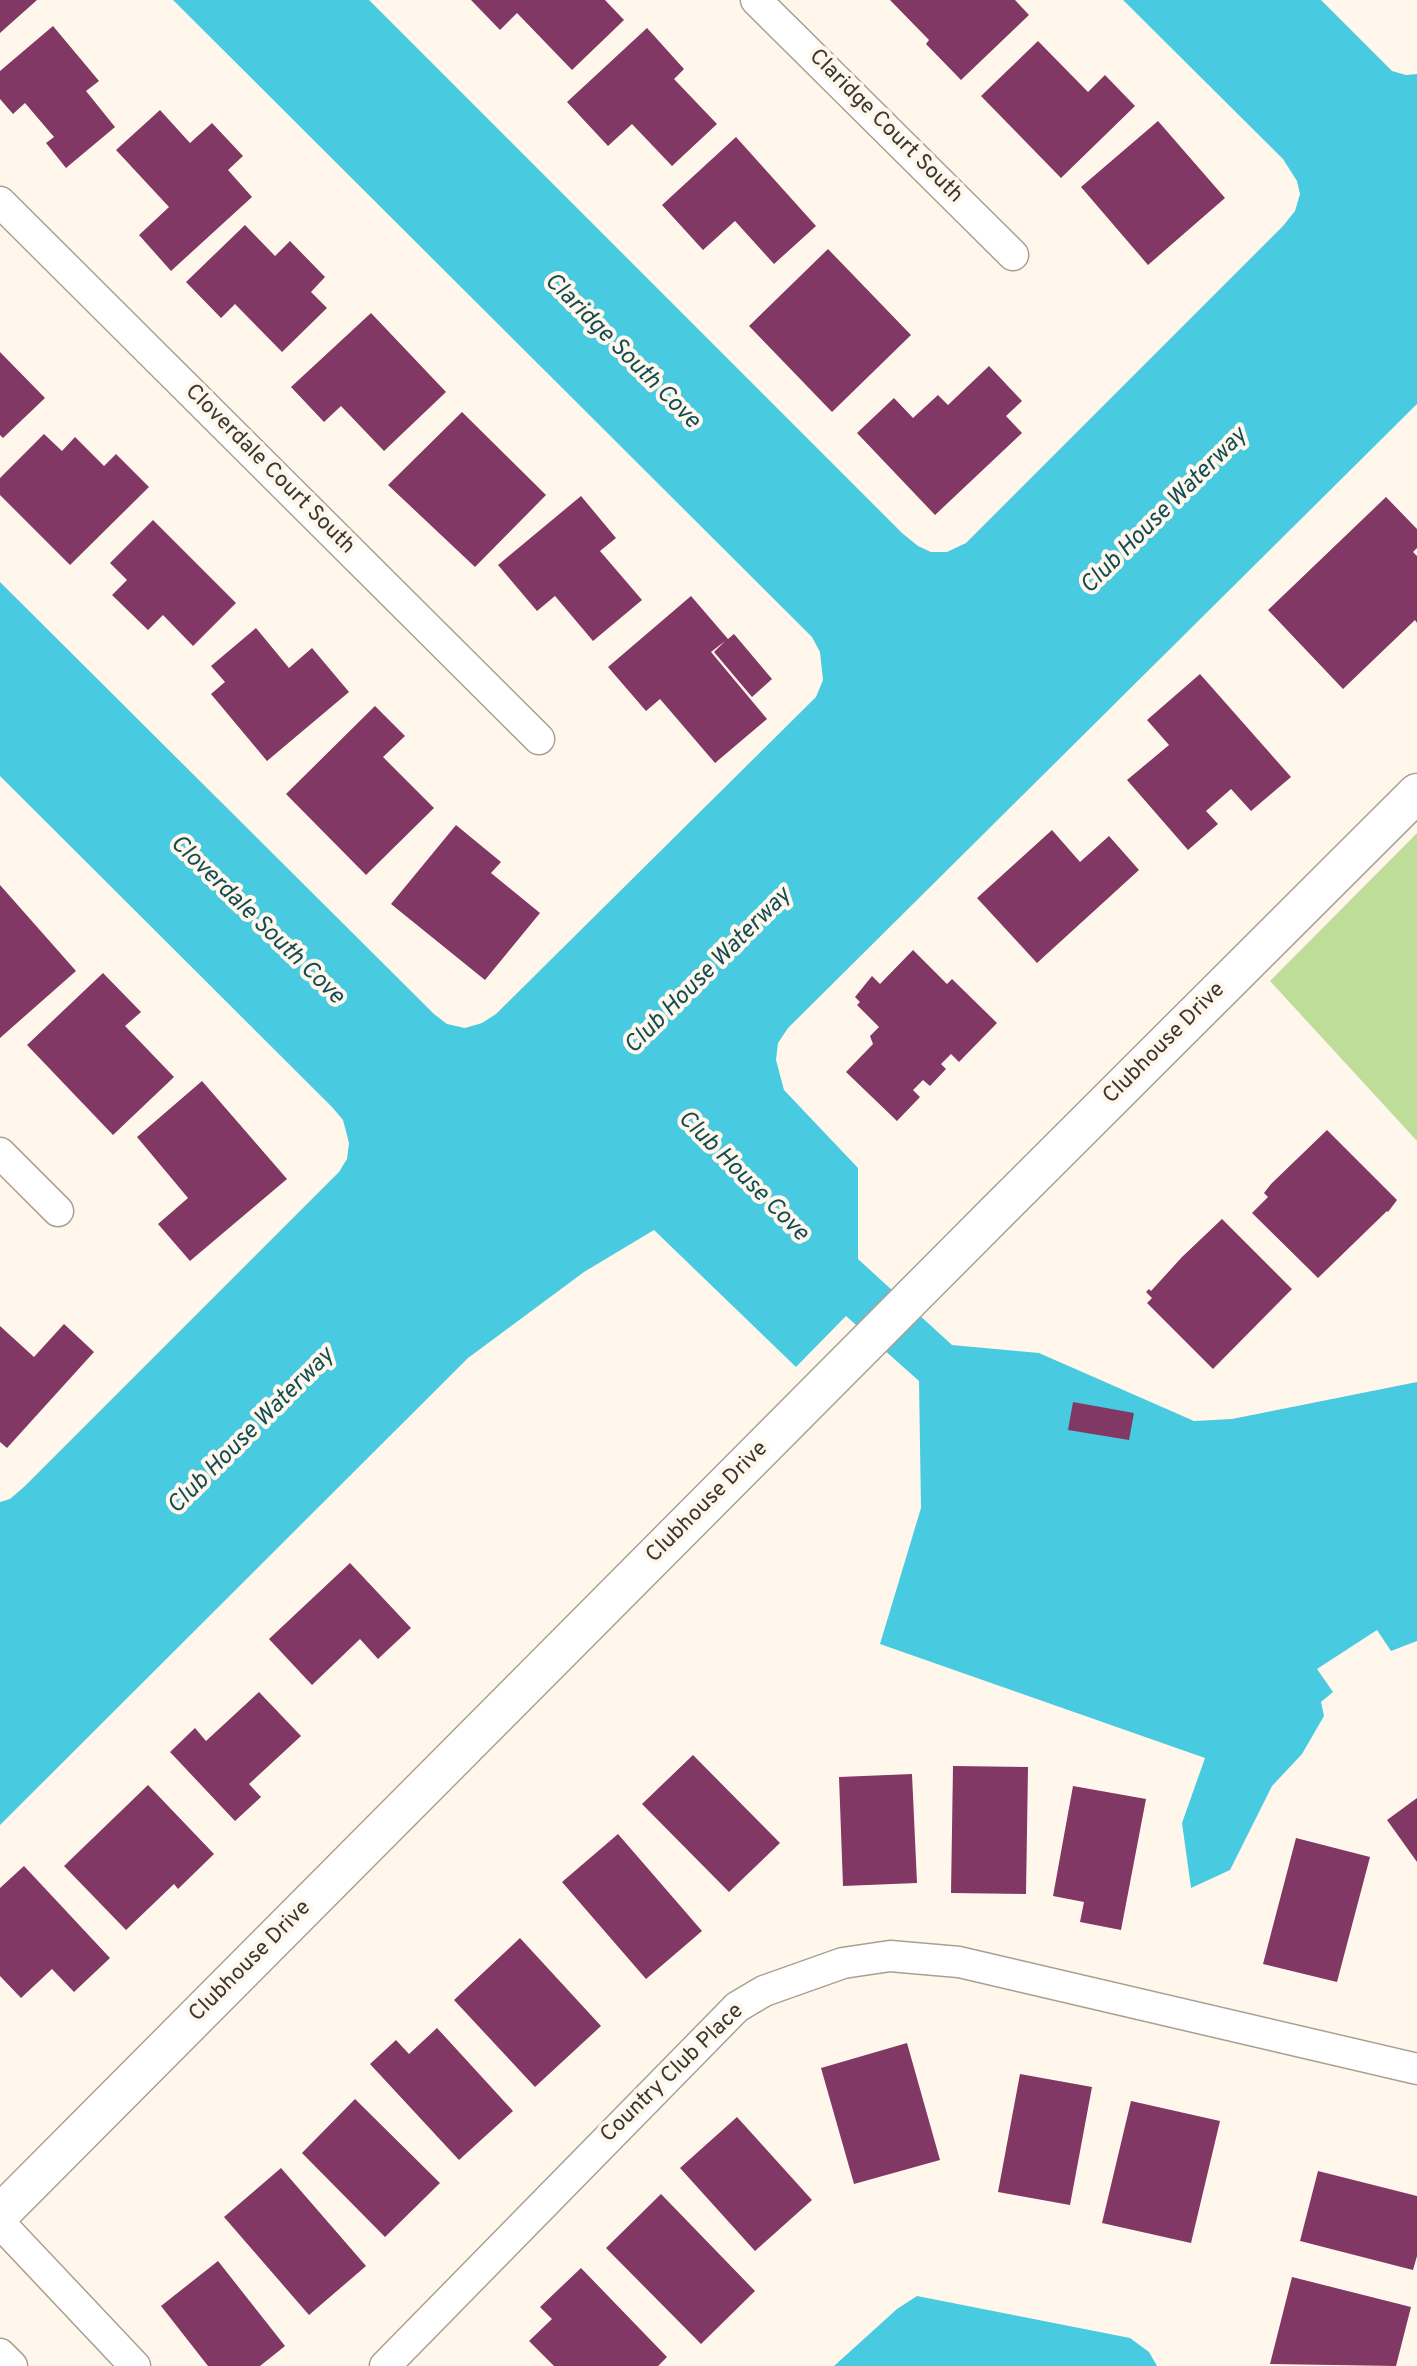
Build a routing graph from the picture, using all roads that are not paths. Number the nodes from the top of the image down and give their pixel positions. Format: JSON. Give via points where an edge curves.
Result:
{"nodes":[{"id":1,"x":756,"y":0,"type":"edge"},
{"id":2,"x":0,"y":202,"type":"edge"},
{"id":3,"x":1013,"y":255,"type":"dead end"},
{"id":4,"x":539,"y":739,"type":"dead end"},
{"id":5,"x":1417,"y":793,"type":"edge"},
{"id":6,"x":0,"y":1153,"type":"edge"},
{"id":7,"x":58,"y":1211,"type":"dead end"},
{"id":8,"x":1417,"y":2069,"type":"edge"},
{"id":9,"x":0,"y":2214,"type":"edge"},
{"id":10,"x":0,"y":2223,"type":"edge"},
{"id":11,"x":0,"y":2354,"type":"edge"},
{"id":12,"x":12,"y":2366,"type":"edge"},
{"id":13,"x":135,"y":2366,"type":"edge"},
{"id":14,"x":385,"y":2366,"type":"edge"}],
"edges":[{"from":1,"to":3,"type":"street","name":"Claridge Court South"},
{"from":2,"to":4,"type":"street","name":"Cloverdale Court South"},
{"from":5,"to":9,"type":"street","name":"Clubhouse Drive"},
{"from":6,"to":7,"type":"street"},
{"from":8,"to":14,"type":"street","name":"Country Club Place","via":[[959,1962],[890,1956],[843,1963],[764,1991],[737,2007]]},
{"from":10,"to":13,"type":"street"},
{"from":11,"to":12,"type":"street"}]}
